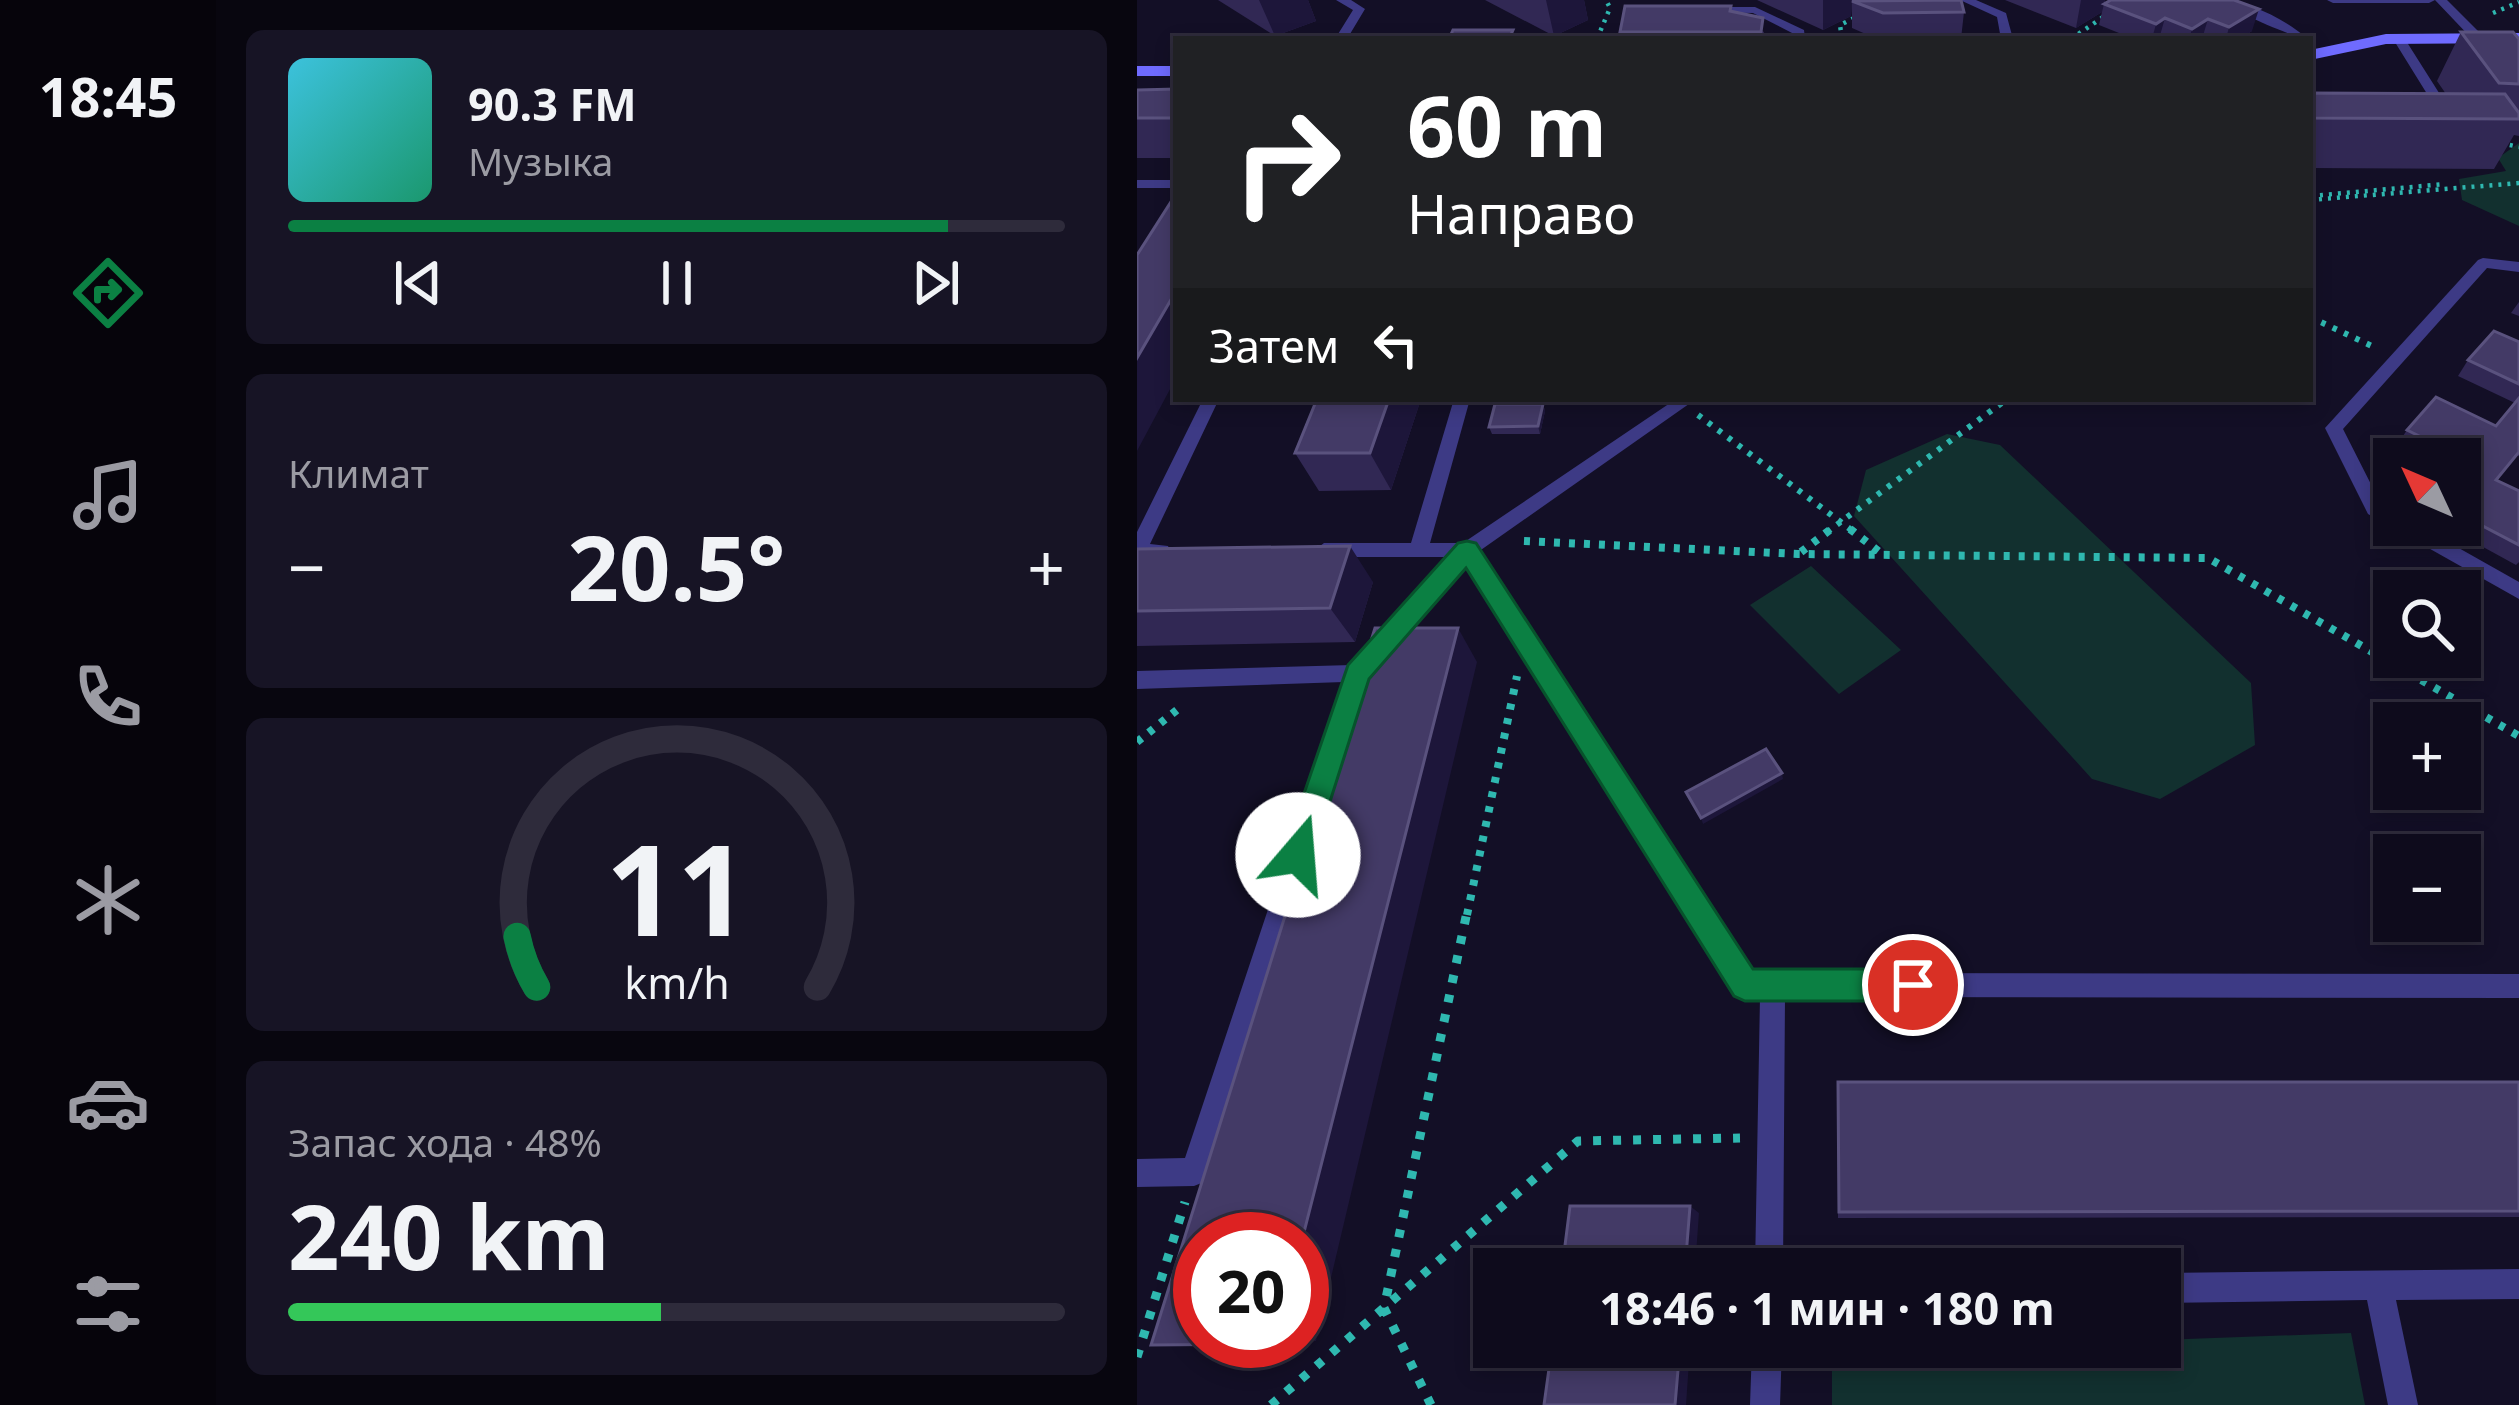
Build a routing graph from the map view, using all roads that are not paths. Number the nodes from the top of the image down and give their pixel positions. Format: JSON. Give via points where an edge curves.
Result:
{"nodes":[{"id":1,"x":1966,"y":0,"type":"edge"},
{"id":2,"x":2221,"y":0,"type":"edge"},
{"id":3,"x":2333,"y":0,"type":"edge"},
{"id":4,"x":2429,"y":0,"type":"edge"},
{"id":5,"x":2441,"y":0,"type":"edge"},
{"id":6,"x":1347,"y":1,"type":"edge"},
{"id":7,"x":1687,"y":10,"type":"edge"},
{"id":8,"x":1344,"y":36,"type":"edge"},
{"id":9,"x":1799,"y":36,"type":"edge"},
{"id":10,"x":2006,"y":36,"type":"edge"},
{"id":11,"x":2298,"y":36,"type":"edge"},
{"id":12,"x":2478,"y":38,"type":"junction"},
{"id":13,"x":2519,"y":38,"type":"edge"},
{"id":14,"x":2399,"y":39,"type":"junction"},
{"id":15,"x":2314,"y":51,"type":"edge"},
{"id":16,"x":1137,"y":71,"type":"edge"},
{"id":17,"x":1173,"y":71,"type":"edge"},
{"id":18,"x":2426,"y":120,"type":"edge"},
{"id":19,"x":1137,"y":184,"type":"edge"},
{"id":20,"x":1173,"y":184,"type":"edge"},
{"id":21,"x":2519,"y":267,"type":"edge"},
{"id":22,"x":1210,"y":402,"type":"edge"},
{"id":23,"x":1461,"y":402,"type":"edge"},
{"id":24,"x":1684,"y":402,"type":"edge"},
{"id":25,"x":2373,"y":506,"type":"edge"},
{"id":26,"x":2440,"y":546,"type":"edge"},
{"id":27,"x":1137,"y":550,"type":"edge"},
{"id":28,"x":1137,"y":550,"type":"edge"},
{"id":29,"x":1184,"y":550,"type":"edge"},
{"id":30,"x":1301,"y":550,"type":"edge"},
{"id":31,"x":1417,"y":550,"type":"junction"},
{"id":32,"x":1467,"y":550,"type":"junction"},
{"id":33,"x":2519,"y":591,"type":"edge"},
{"id":34,"x":1357,"y":673,"type":"junction"},
{"id":35,"x":1137,"y":680,"type":"edge"},
{"id":36,"x":1773,"y":985,"type":"junction"},
{"id":37,"x":2519,"y":986,"type":"edge"},
{"id":38,"x":1137,"y":1173,"type":"edge"},
{"id":39,"x":1769,"y":1248,"type":"edge"},
{"id":40,"x":2519,"y":1284,"type":"edge"},
{"id":41,"x":2378,"y":1286,"type":"junction"},
{"id":42,"x":2181,"y":1288,"type":"edge"},
{"id":43,"x":1766,"y":1368,"type":"edge"},
{"id":44,"x":1765,"y":1405,"type":"edge"},
{"id":45,"x":2403,"y":1405,"type":"edge"}],
"edges":[{"from":1,"to":10,"type":"lane","via":[[2002,15]]},
{"from":2,"to":11,"type":"lane"},
{"from":3,"to":4,"type":"lane"},
{"from":5,"to":12,"type":"lane"},
{"from":6,"to":8,"type":"lane","via":[[1359,9]]},
{"from":7,"to":9,"type":"lane","via":[[1755,10]]},
{"from":12,"to":13,"type":"street"},
{"from":12,"to":14,"type":"street"},
{"from":14,"to":15,"type":"street"},
{"from":14,"to":18,"type":"lane","via":[[2449,120]]},
{"from":16,"to":17,"type":"street"},
{"from":19,"to":20,"type":"lane"},
{"from":21,"to":25,"type":"lane","via":[[2483,262],[2334,428]]},
{"from":22,"to":27,"type":"lane"},
{"from":23,"to":31,"type":"lane"},
{"from":24,"to":32,"type":"lane"},
{"from":26,"to":33,"type":"lane"},
{"from":28,"to":29,"type":"lane"},
{"from":30,"to":31,"type":"lane"},
{"from":31,"to":32,"type":"lane"},
{"from":32,"to":34,"type":"lane"},
{"from":32,"to":36,"type":"lane","via":[[1745,985]]},
{"from":34,"to":35,"type":"lane"},
{"from":34,"to":38,"type":"lane","via":[[1194,1172]]},
{"from":36,"to":37,"type":"lane"},
{"from":36,"to":39,"type":"lane"},
{"from":40,"to":41,"type":"lane"},
{"from":41,"to":42,"type":"lane"},
{"from":41,"to":45,"type":"lane"},
{"from":43,"to":44,"type":"lane"}]}
